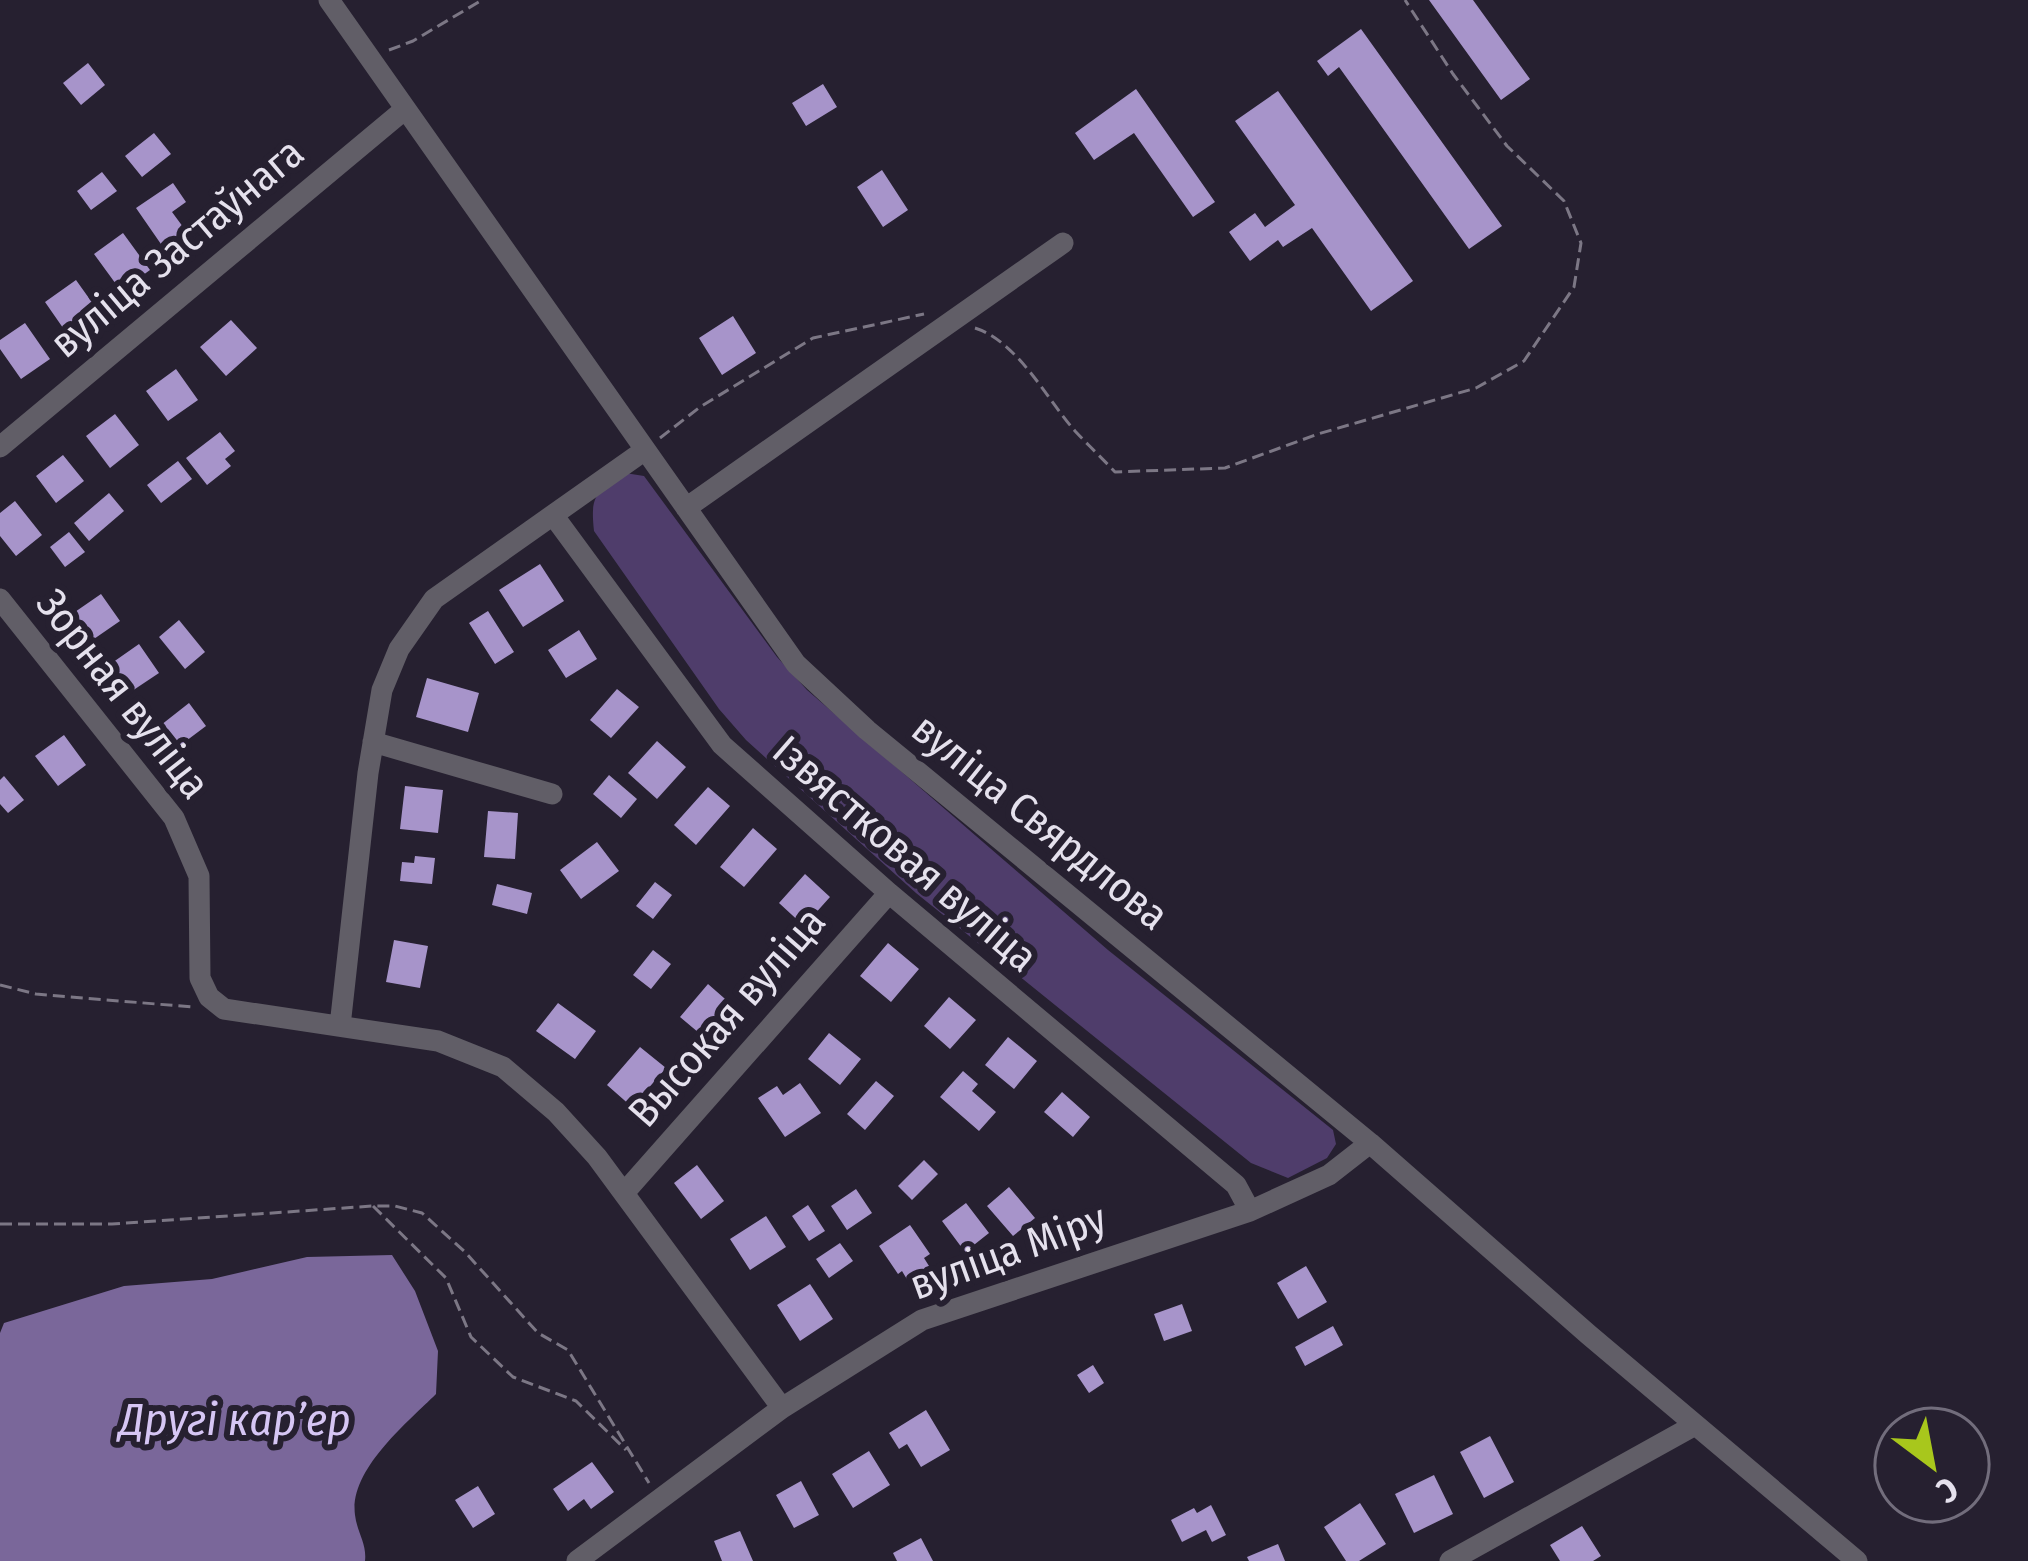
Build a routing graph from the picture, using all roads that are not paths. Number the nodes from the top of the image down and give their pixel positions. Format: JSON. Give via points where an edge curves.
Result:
{"nodes":[{"id":1,"x":329,"y":0,"type":"edge"},
{"id":2,"x":404,"y":110,"type":"junction"},
{"id":3,"x":1063,"y":243,"type":"dead end"},
{"id":4,"x":0,"y":447,"type":"edge"},
{"id":5,"x":645,"y":450,"type":"junction"},
{"id":6,"x":686,"y":508,"type":"junction"},
{"id":7,"x":553,"y":514,"type":"junction"},
{"id":8,"x":0,"y":599,"type":"edge"},
{"id":9,"x":373,"y":742,"type":"junction"},
{"id":10,"x":552,"y":794,"type":"dead end"},
{"id":11,"x":889,"y":893,"type":"junction"},
{"id":12,"x":340,"y":1026,"type":"junction"},
{"id":13,"x":1370,"y":1143,"type":"junction"},
{"id":14,"x":624,"y":1193,"type":"junction"},
{"id":15,"x":1250,"y":1210,"type":"junction"},
{"id":16,"x":782,"y":1408,"type":"junction"},
{"id":17,"x":1695,"y":1425,"type":"junction"},
{"id":18,"x":577,"y":1561,"type":"edge"},
{"id":19,"x":1450,"y":1561,"type":"edge"},
{"id":20,"x":1857,"y":1561,"type":"edge"}],
"edges":[{"from":1,"to":2,"type":"street","name":"вуліца Свярдлова"},
{"from":2,"to":4,"type":"street","name":"вуліца Застаўнага"},
{"from":2,"to":5,"type":"street","name":"вуліца Свярдлова"},
{"from":3,"to":6,"type":"street"},
{"from":5,"to":6,"type":"street","name":"вуліца Свярдлова"},
{"from":5,"to":7,"type":"street"},
{"from":6,"to":13,"type":"street","name":"вуліца Свярдлова","via":[[796,664],[867,730]]},
{"from":7,"to":9,"type":"street","via":[[434,599],[399,649]]},
{"from":7,"to":11,"type":"street","name":"Ізвястковая вуліца","via":[[722,746]]},
{"from":8,"to":12,"type":"street","name":"Зорная вуліца","via":[[174,818],[199,876],[200,978],[209,997],[224,1010]]},
{"from":9,"to":10,"type":"street"},
{"from":9,"to":12,"type":"street"},
{"from":11,"to":14,"type":"street","name":"Высокая вуліца"},
{"from":11,"to":15,"type":"street","name":"Ізвястковая вуліца","via":[[1236,1185]]},
{"from":12,"to":14,"type":"street","via":[[438,1041],[503,1067],[556,1112]]},
{"from":13,"to":15,"type":"street","name":"вуліца Міру","via":[[1329,1175]]},
{"from":13,"to":17,"type":"street","name":"вуліца Свярдлова"},
{"from":14,"to":16,"type":"street"},
{"from":15,"to":16,"type":"street","name":"вуліца Міру","via":[[922,1320]]},
{"from":16,"to":18,"type":"street","name":"вуліца Міру"},
{"from":17,"to":19,"type":"street"},
{"from":17,"to":20,"type":"street","name":"вуліца Свярдлова"}]}
